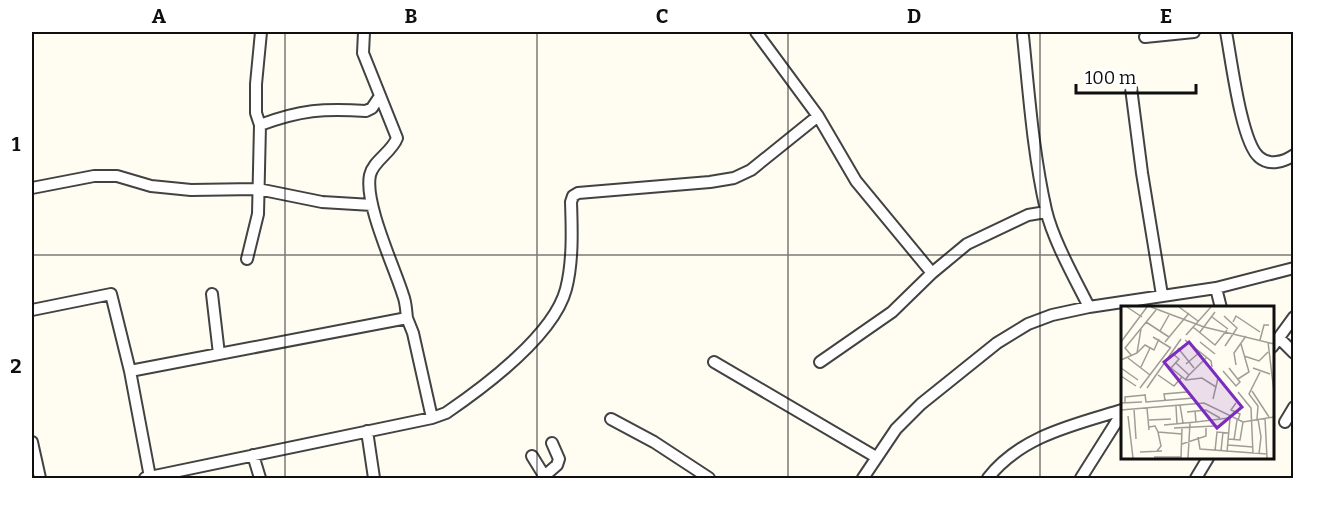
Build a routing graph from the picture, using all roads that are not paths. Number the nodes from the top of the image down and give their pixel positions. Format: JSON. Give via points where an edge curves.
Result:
{"nodes":[{"id":1,"x":261,"y":32,"type":"edge"},
{"id":2,"x":364,"y":32,"type":"edge"},
{"id":3,"x":756,"y":32,"type":"edge"},
{"id":4,"x":1194,"y":32,"type":"edge"},
{"id":5,"x":1226,"y":32,"type":"edge"},
{"id":6,"x":1023,"y":36,"type":"dead end"},
{"id":7,"x":1145,"y":37,"type":"dead end"},
{"id":8,"x":1131,"y":88,"type":"dead end"},
{"id":9,"x":380,"y":96,"type":"junction"},
{"id":10,"x":818,"y":116,"type":"junction"},
{"id":11,"x":260,"y":125,"type":"junction"},
{"id":12,"x":1293,"y":155,"type":"edge"},
{"id":13,"x":32,"y":188,"type":"edge"},
{"id":14,"x":258,"y":189,"type":"junction"},
{"id":15,"x":372,"y":205,"type":"junction"},
{"id":16,"x":1046,"y":212,"type":"junction"},
{"id":17,"x":247,"y":259,"type":"dead end"},
{"id":18,"x":1293,"y":268,"type":"edge"},
{"id":19,"x":932,"y":273,"type":"junction"},
{"id":20,"x":1216,"y":288,"type":"junction"},
{"id":21,"x":212,"y":294,"type":"dead end"},
{"id":22,"x":1162,"y":295,"type":"junction"},
{"id":23,"x":1220,"y":306,"type":"edge"},
{"id":24,"x":1089,"y":307,"type":"junction"},
{"id":25,"x":32,"y":310,"type":"edge"},
{"id":26,"x":1293,"y":317,"type":"edge"},
{"id":27,"x":407,"y":318,"type":"junction"},
{"id":28,"x":1276,"y":343,"type":"edge"},
{"id":29,"x":219,"y":354,"type":"junction"},
{"id":30,"x":1293,"y":354,"type":"edge"},
{"id":31,"x":714,"y":362,"type":"dead end"},
{"id":32,"x":820,"y":362,"type":"dead end"},
{"id":33,"x":129,"y":371,"type":"junction"},
{"id":34,"x":1293,"y":407,"type":"edge"},
{"id":35,"x":1121,"y":412,"type":"edge"},
{"id":36,"x":1121,"y":414,"type":"edge"},
{"id":37,"x":432,"y":418,"type":"junction"},
{"id":38,"x":611,"y":418,"type":"dead end"},
{"id":39,"x":1285,"y":422,"type":"dead end"},
{"id":40,"x":367,"y":431,"type":"junction"},
{"id":41,"x":32,"y":442,"type":"edge"},
{"id":42,"x":552,"y":443,"type":"dead end"},
{"id":43,"x":253,"y":455,"type":"junction"},
{"id":44,"x":532,"y":456,"type":"dead end"},
{"id":45,"x":876,"y":457,"type":"junction"},
{"id":46,"x":1207,"y":459,"type":"edge"},
{"id":47,"x":40,"y":478,"type":"edge"},
{"id":48,"x":147,"y":478,"type":"edge"},
{"id":49,"x":260,"y":478,"type":"edge"},
{"id":50,"x":374,"y":478,"type":"edge"},
{"id":51,"x":543,"y":478,"type":"edge"},
{"id":52,"x":709,"y":478,"type":"edge"},
{"id":53,"x":863,"y":478,"type":"edge"},
{"id":54,"x":988,"y":478,"type":"edge"},
{"id":55,"x":1081,"y":478,"type":"edge"},
{"id":56,"x":1196,"y":478,"type":"edge"}],
"edges":[{"from":1,"to":11,"type":"street","via":[[256,84]]},
{"from":2,"to":9,"type":"street","via":[[363,53]]},
{"from":3,"to":10,"type":"street"},
{"from":4,"to":7,"type":"street"},
{"from":5,"to":12,"type":"street","via":[[1245,128],[1254,150],[1267,162],[1276,163]]},
{"from":6,"to":16,"type":"street"},
{"from":8,"to":22,"type":"street"},
{"from":9,"to":11,"type":"street","via":[[366,111],[313,110]]},
{"from":9,"to":15,"type":"street","via":[[397,138],[371,171]]},
{"from":10,"to":19,"type":"street","via":[[856,181]]},
{"from":10,"to":37,"type":"street","via":[[751,170],[734,178],[573,196],[565,291],[546,324],[522,353],[459,404]]},
{"from":11,"to":14,"type":"street"},
{"from":13,"to":14,"type":"street","via":[[94,176],[117,176],[144,185],[191,190]]},
{"from":14,"to":15,"type":"street","via":[[322,202]]},
{"from":14,"to":17,"type":"street","via":[[256,222]]},
{"from":15,"to":27,"type":"street","via":[[404,298]]},
{"from":16,"to":19,"type":"street","via":[[1028,215],[967,244]]},
{"from":16,"to":24,"type":"street"},
{"from":18,"to":20,"type":"street"},
{"from":19,"to":32,"type":"street","via":[[892,312]]},
{"from":20,"to":22,"type":"street"},
{"from":20,"to":23,"type":"street"},
{"from":21,"to":29,"type":"street"},
{"from":22,"to":24,"type":"street"},
{"from":24,"to":45,"type":"street","via":[[1028,324],[997,342],[921,404]]},
{"from":25,"to":33,"type":"street","via":[[111,294]]},
{"from":26,"to":28,"type":"street"},
{"from":27,"to":29,"type":"street"},
{"from":27,"to":37,"type":"street"},
{"from":28,"to":30,"type":"street"},
{"from":29,"to":33,"type":"street"},
{"from":31,"to":45,"type":"street"},
{"from":33,"to":48,"type":"street"},
{"from":34,"to":39,"type":"street"},
{"from":35,"to":54,"type":"street","via":[[1052,431],[1017,450]]},
{"from":36,"to":55,"type":"street"},
{"from":37,"to":40,"type":"street"},
{"from":38,"to":52,"type":"street"},
{"from":40,"to":43,"type":"street"},
{"from":40,"to":50,"type":"street"},
{"from":41,"to":47,"type":"street"},
{"from":42,"to":51,"type":"street","via":[[559,459]]},
{"from":43,"to":48,"type":"street"},
{"from":43,"to":49,"type":"street"},
{"from":44,"to":51,"type":"street"},
{"from":45,"to":53,"type":"street"},
{"from":46,"to":56,"type":"street"}]}
